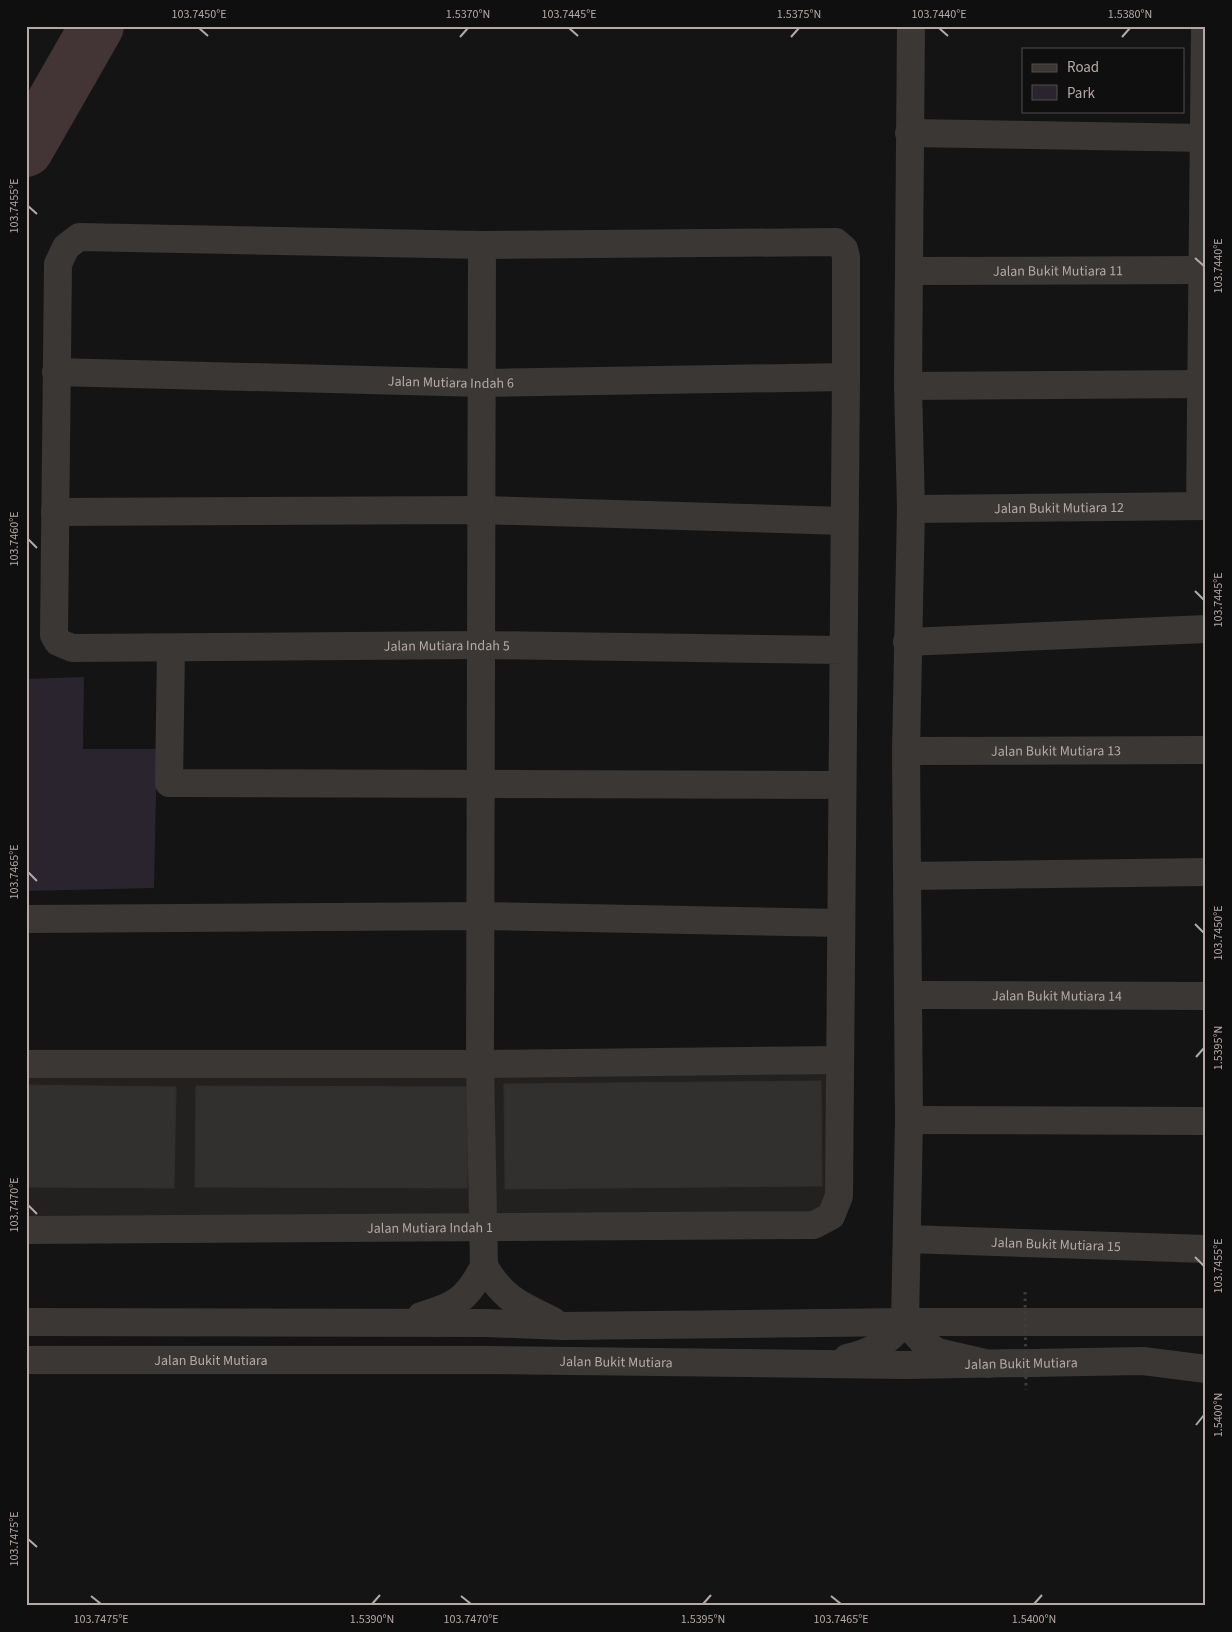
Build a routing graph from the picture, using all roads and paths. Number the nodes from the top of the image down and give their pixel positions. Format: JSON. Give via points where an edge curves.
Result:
{"nodes":[{"id":1,"x":911,"y":26,"type":"edge"},
{"id":2,"x":1205,"y":26,"type":"edge"},
{"id":3,"x":909,"y":133,"type":"junction"},
{"id":4,"x":1205,"y":138,"type":"edge"},
{"id":5,"x":482,"y":245,"type":"junction"},
{"id":6,"x":908,"y":270,"type":"junction"},
{"id":7,"x":1204,"y":270,"type":"edge"},
{"id":8,"x":56,"y":372,"type":"junction"},
{"id":9,"x":846,"y":377,"type":"junction"},
{"id":10,"x":482,"y":383,"type":"junction"},
{"id":11,"x":1204,"y":384,"type":"edge"},
{"id":12,"x":908,"y":386,"type":"junction"},
{"id":13,"x":1203,"y":506,"type":"edge"},
{"id":14,"x":911,"y":509,"type":"junction"},
{"id":15,"x":482,"y":510,"type":"junction"},
{"id":16,"x":55,"y":512,"type":"junction"},
{"id":17,"x":844,"y":521,"type":"junction"},
{"id":18,"x":1206,"y":629,"type":"edge"},
{"id":19,"x":907,"y":642,"type":"junction"},
{"id":20,"x":481,"y":645,"type":"junction"},
{"id":21,"x":171,"y":648,"type":"junction"},
{"id":22,"x":843,"y":650,"type":"junction"},
{"id":23,"x":1206,"y":750,"type":"edge"},
{"id":24,"x":906,"y":751,"type":"junction"},
{"id":25,"x":481,"y":785,"type":"junction"},
{"id":26,"x":842,"y":785,"type":"junction"},
{"id":27,"x":1206,"y":872,"type":"edge"},
{"id":28,"x":909,"y":876,"type":"junction"},
{"id":29,"x":480,"y":916,"type":"junction"},
{"id":30,"x":26,"y":919,"type":"edge"},
{"id":31,"x":841,"y":923,"type":"junction"},
{"id":32,"x":908,"y":995,"type":"junction"},
{"id":33,"x":1206,"y":996,"type":"edge"},
{"id":34,"x":840,"y":1060,"type":"junction"},
{"id":35,"x":26,"y":1064,"type":"edge"},
{"id":36,"x":480,"y":1064,"type":"junction"},
{"id":37,"x":910,"y":1120,"type":"junction"},
{"id":38,"x":1206,"y":1121,"type":"edge"},
{"id":39,"x":485,"y":1228,"type":"junction"},
{"id":40,"x":26,"y":1230,"type":"edge"},
{"id":41,"x":907,"y":1239,"type":"junction"},
{"id":42,"x":1206,"y":1248,"type":"edge"},
{"id":43,"x":484,"y":1266,"type":"junction"},
{"id":44,"x":1025,"y":1292,"type":"dead end"},
{"id":45,"x":26,"y":1322,"type":"edge"},
{"id":46,"x":402,"y":1322,"type":"junction"},
{"id":47,"x":906,"y":1322,"type":"junction"},
{"id":48,"x":1206,"y":1322,"type":"edge"},
{"id":49,"x":563,"y":1326,"type":"junction"},
{"id":50,"x":26,"y":1360,"type":"edge"},
{"id":51,"x":820,"y":1364,"type":"junction"},
{"id":52,"x":989,"y":1364,"type":"junction"},
{"id":53,"x":1206,"y":1368,"type":"edge"},
{"id":54,"x":1026,"y":1390,"type":"dead end"}],
"edges":[{"from":1,"to":3,"type":"street"},
{"from":2,"to":4,"type":"street"},
{"from":3,"to":4,"type":"street"},
{"from":3,"to":6,"type":"street"},
{"from":4,"to":7,"type":"street"},
{"from":5,"to":8,"type":"street","via":[[79,237],[66,247],[58,264]]},
{"from":5,"to":9,"type":"street","via":[[836,242],[844,249],[846,257]]},
{"from":5,"to":10,"type":"street"},
{"from":6,"to":7,"type":"street","name":"Jalan Bukit Mutiara 11"},
{"from":6,"to":12,"type":"street"},
{"from":7,"to":11,"type":"street"},
{"from":8,"to":10,"type":"street","name":"Jalan Mutiara Indah 6"},
{"from":8,"to":16,"type":"street"},
{"from":9,"to":10,"type":"street","name":"Jalan Mutiara Indah 6"},
{"from":9,"to":17,"type":"street"},
{"from":10,"to":15,"type":"street"},
{"from":11,"to":12,"type":"street"},
{"from":11,"to":13,"type":"street"},
{"from":12,"to":14,"type":"street"},
{"from":13,"to":14,"type":"street","name":"Jalan Bukit Mutiara 12"},
{"from":14,"to":19,"type":"street"},
{"from":15,"to":16,"type":"street"},
{"from":15,"to":17,"type":"street"},
{"from":15,"to":20,"type":"street"},
{"from":16,"to":21,"type":"street","name":"Jalan Mutiara Indah 5","via":[[54,635],[58,642],[72,648]]},
{"from":17,"to":22,"type":"street"},
{"from":18,"to":19,"type":"street"},
{"from":19,"to":24,"type":"street"},
{"from":20,"to":21,"type":"street","name":"Jalan Mutiara Indah 5"},
{"from":20,"to":22,"type":"street","name":"Jalan Mutiara Indah 5"},
{"from":20,"to":25,"type":"street"},
{"from":21,"to":25,"type":"street","via":[[169,784]]},
{"from":22,"to":26,"type":"street"},
{"from":23,"to":24,"type":"street","name":"Jalan Bukit Mutiara 13"},
{"from":24,"to":28,"type":"street"},
{"from":25,"to":26,"type":"street"},
{"from":25,"to":29,"type":"street"},
{"from":26,"to":31,"type":"street"},
{"from":27,"to":28,"type":"street"},
{"from":28,"to":32,"type":"street"},
{"from":29,"to":30,"type":"street"},
{"from":29,"to":31,"type":"street"},
{"from":29,"to":36,"type":"street"},
{"from":31,"to":34,"type":"street"},
{"from":32,"to":33,"type":"street","name":"Jalan Bukit Mutiara 14"},
{"from":32,"to":37,"type":"street"},
{"from":34,"to":36,"type":"street"},
{"from":34,"to":39,"type":"street","name":"Jalan Mutiara Indah 1","via":[[839,1196],[831,1216],[814,1225]]},
{"from":35,"to":36,"type":"street"},
{"from":36,"to":39,"type":"street"},
{"from":37,"to":38,"type":"street"},
{"from":37,"to":41,"type":"street"},
{"from":39,"to":40,"type":"street","name":"Jalan Mutiara Indah 1"},
{"from":39,"to":43,"type":"street"},
{"from":41,"to":42,"type":"street","name":"Jalan Bukit Mutiara 15"},
{"from":41,"to":47,"type":"street"},
{"from":43,"to":46,"type":"street","via":[[475,1284],[454,1306]]},
{"from":43,"to":49,"type":"street","via":[[497,1287],[518,1304]]},
{"from":44,"to":54,"type":"path","bridge":true},
{"from":45,"to":46,"type":"street"},
{"from":46,"to":49,"type":"street"},
{"from":47,"to":48,"type":"street"},
{"from":47,"to":49,"type":"street"},
{"from":47,"to":51,"type":"street","via":[[884,1344],[863,1355]]},
{"from":47,"to":52,"type":"street","via":[[923,1342],[937,1352]]},
{"from":50,"to":51,"type":"street","name":"Jalan Bukit Mutiara"},
{"from":51,"to":52,"type":"street","name":"Jalan Bukit Mutiara"},
{"from":52,"to":53,"type":"street","name":"Jalan Bukit Mutiara","via":[[1142,1361]]}]}
